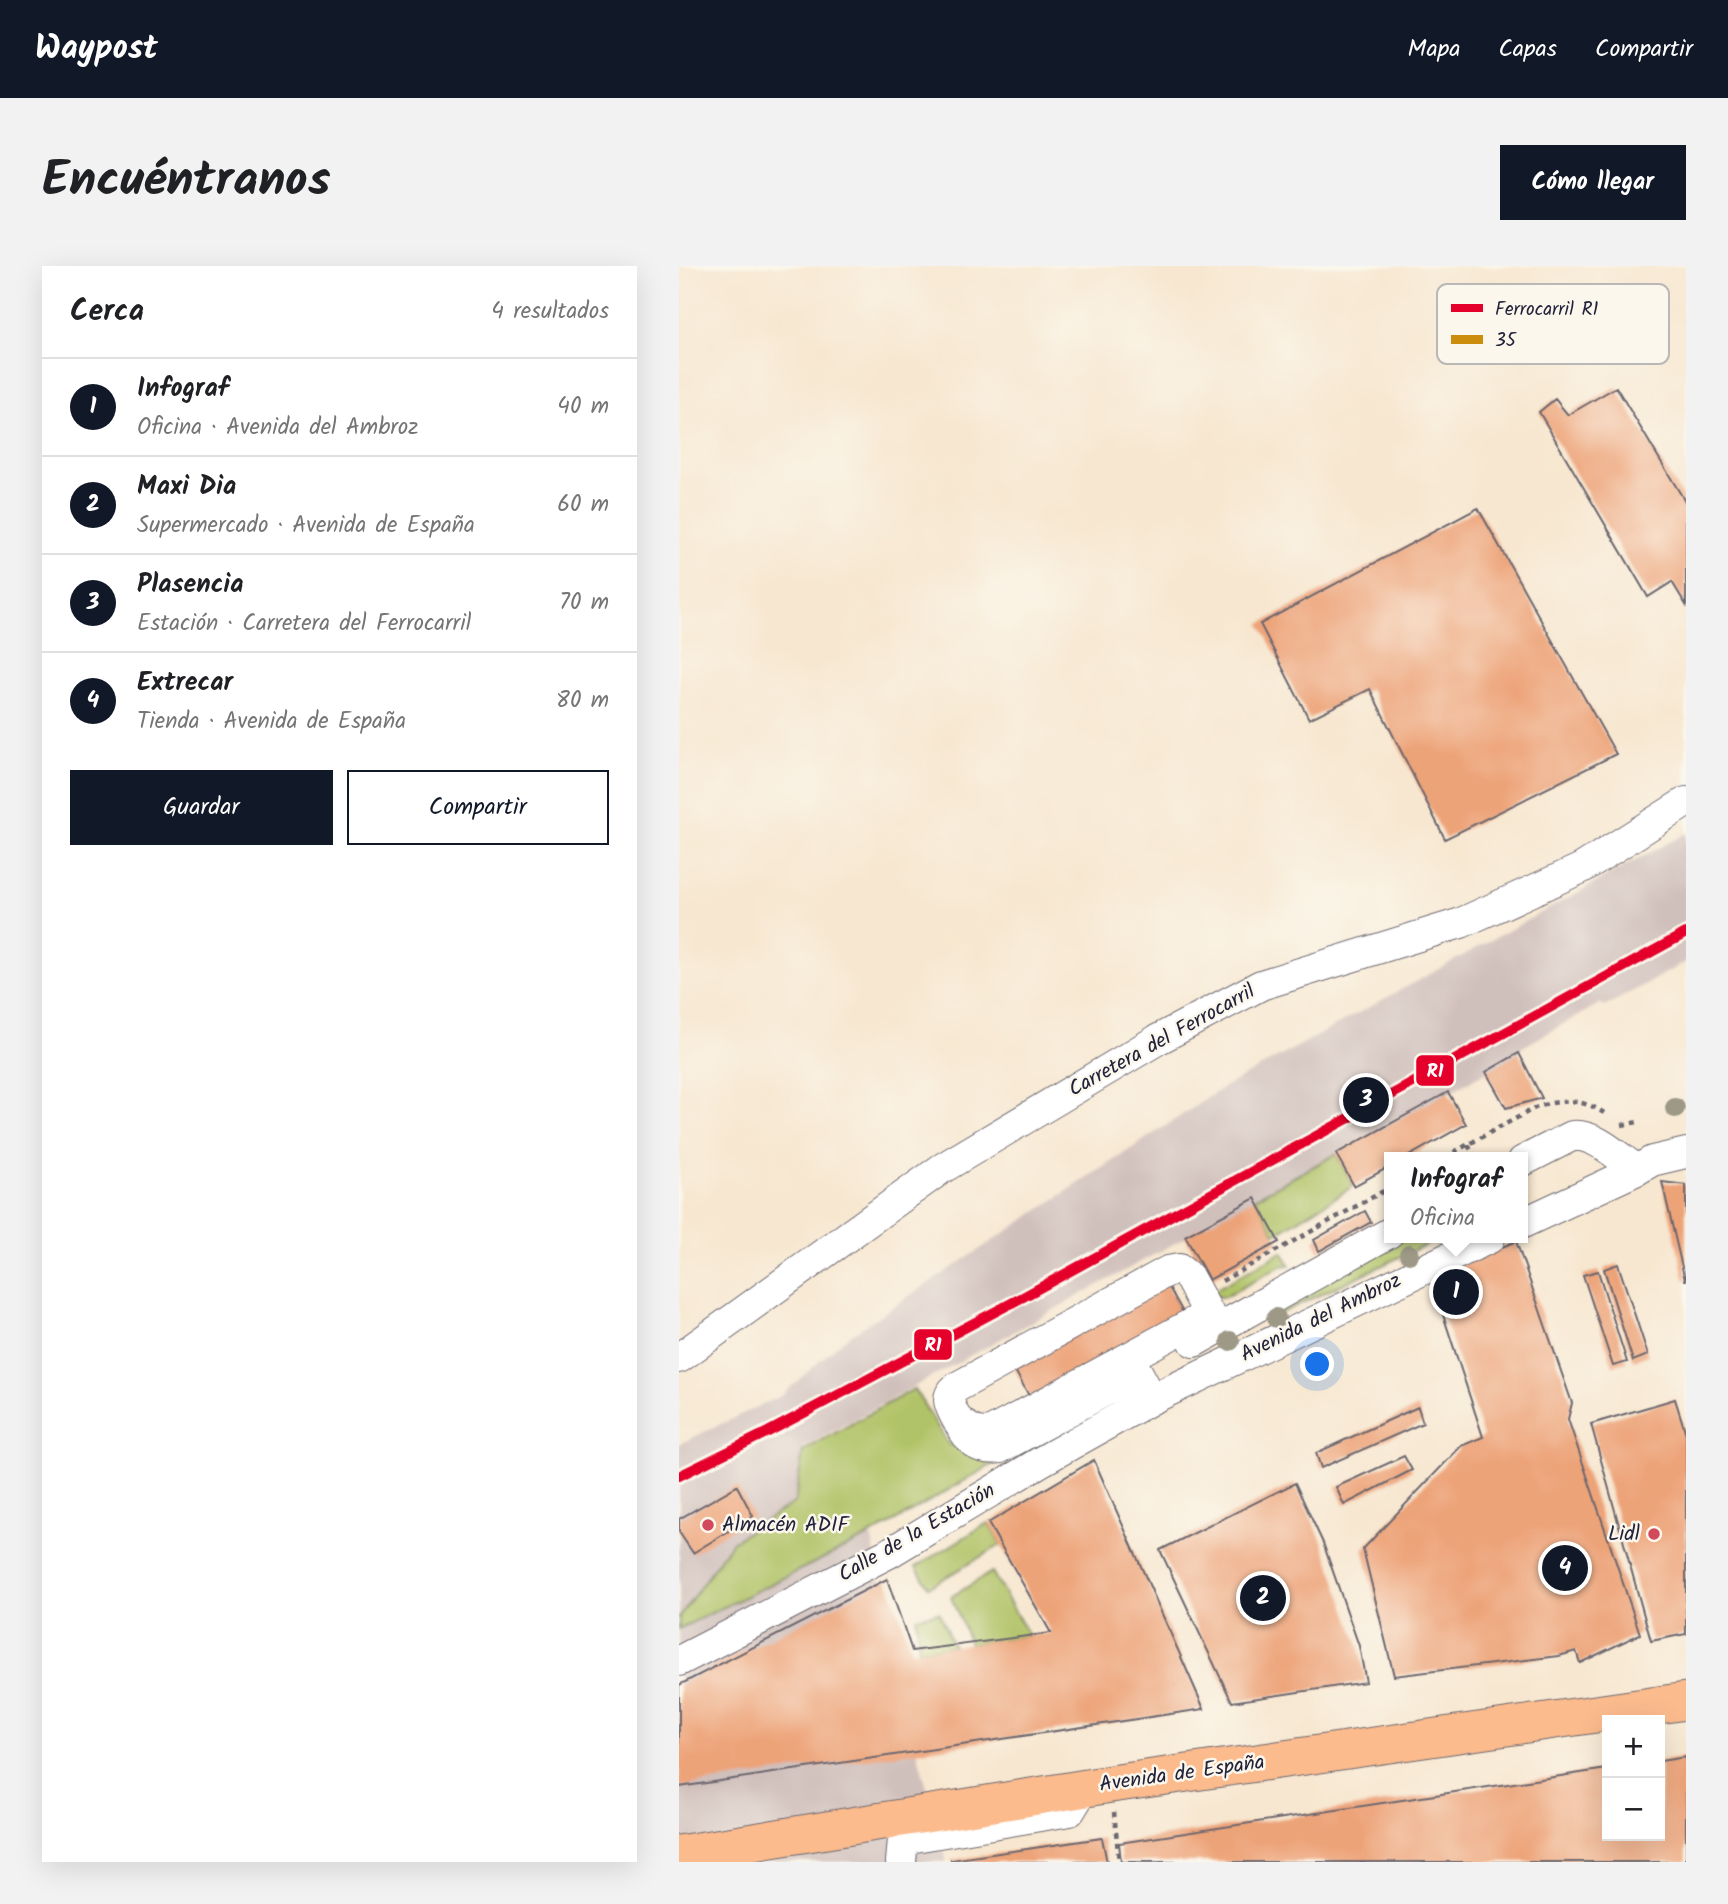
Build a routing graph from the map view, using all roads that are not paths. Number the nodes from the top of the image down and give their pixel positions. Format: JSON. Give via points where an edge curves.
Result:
{"nodes":[{"id":1,"x":1686,"y":802,"type":"edge"},
{"id":2,"x":1686,"y":1153,"type":"edge"},
{"id":3,"x":1528,"y":1158,"type":"edge"},
{"id":4,"x":1637,"y":1170,"type":"junction"},
{"id":5,"x":1528,"y":1221,"type":"edge"},
{"id":6,"x":1384,"y":1236,"type":"edge"},
{"id":7,"x":1478,"y":1243,"type":"edge"},
{"id":8,"x":1310,"y":1277,"type":"junction"},
{"id":9,"x":1210,"y":1300,"type":"junction"},
{"id":10,"x":679,"y":1358,"type":"edge"},
{"id":11,"x":1145,"y":1386,"type":"junction"},
{"id":12,"x":957,"y":1419,"type":"junction"},
{"id":13,"x":679,"y":1661,"type":"edge"},
{"id":14,"x":1686,"y":1701,"type":"edge"},
{"id":15,"x":903,"y":1840,"type":"edge"},
{"id":16,"x":699,"y":1855,"type":"edge"}],
"edges":[{"from":1,"to":10,"type":"street","name":"Carretera del Ferrocarril","via":[[1582,868],[1461,923],[1261,985],[1157,1040],[941,1170]]},
{"from":2,"to":4,"type":"street","via":[[1651,1161]]},
{"from":3,"to":4,"type":"street","via":[[1579,1135]]},
{"from":4,"to":5,"type":"street"},
{"from":6,"to":8,"type":"street"},
{"from":7,"to":11,"type":"street","name":"Avenida del Ambroz"},
{"from":8,"to":9,"type":"street"},
{"from":8,"to":11,"type":"street"},
{"from":9,"to":12,"type":"street","via":[[991,1432],[978,1433]]},
{"from":9,"to":12,"type":"street","via":[[1184,1272],[1168,1271],[957,1387],[949,1400]]},
{"from":11,"to":12,"type":"street","via":[[1000,1448],[974,1444]]},
{"from":11,"to":13,"type":"street","name":"Calle de la Estación","via":[[1039,1462],[888,1553]]},
{"from":14,"to":15,"type":"main road","name":"Avenida de España","via":[[1098,1786]]},
{"from":15,"to":16,"type":"main road","name":"Avenida de España"}]}
